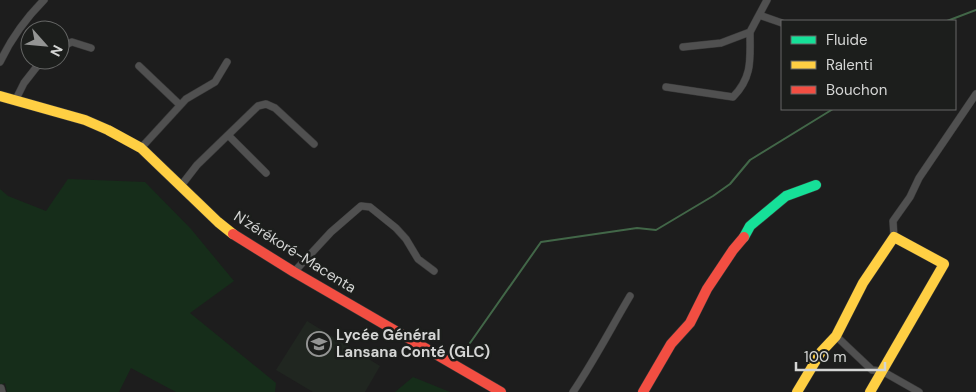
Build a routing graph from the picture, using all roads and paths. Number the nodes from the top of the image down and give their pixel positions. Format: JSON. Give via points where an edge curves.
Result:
{"nodes":[{"id":1,"x":44,"y":0,"type":"edge"},
{"id":2,"x":767,"y":0,"type":"edge"},
{"id":3,"x":758,"y":15,"type":"junction"},
{"id":4,"x":781,"y":23,"type":"edge"},
{"id":5,"x":750,"y":32,"type":"junction"},
{"id":6,"x":70,"y":43,"type":"edge"},
{"id":7,"x":683,"y":47,"type":"dead end"},
{"id":8,"x":91,"y":48,"type":"dead end"},
{"id":9,"x":0,"y":62,"type":"edge"},
{"id":10,"x":227,"y":62,"type":"dead end"},
{"id":11,"x":139,"y":66,"type":"dead end"},
{"id":12,"x":34,"y":70,"type":"edge"},
{"id":13,"x":666,"y":87,"type":"dead end"},
{"id":14,"x":976,"y":94,"type":"edge"},
{"id":15,"x":0,"y":96,"type":"edge"},
{"id":16,"x":15,"y":101,"type":"junction"},
{"id":17,"x":180,"y":105,"type":"junction"},
{"id":18,"x":228,"y":135,"type":"junction"},
{"id":19,"x":314,"y":144,"type":"dead end"},
{"id":20,"x":141,"y":148,"type":"junction"},
{"id":21,"x":266,"y":173,"type":"dead end"},
{"id":22,"x":816,"y":185,"type":"dead end"},
{"id":23,"x":180,"y":187,"type":"junction"},
{"id":24,"x":894,"y":237,"type":"junction"},
{"id":25,"x":434,"y":271,"type":"dead end"},
{"id":26,"x":294,"y":272,"type":"junction"},
{"id":27,"x":630,"y":296,"type":"dead end"},
{"id":28,"x":836,"y":336,"type":"junction"},
{"id":29,"x":882,"y":371,"type":"junction"},
{"id":30,"x":501,"y":392,"type":"edge"},
{"id":31,"x":573,"y":392,"type":"edge"},
{"id":32,"x":643,"y":392,"type":"edge"},
{"id":33,"x":797,"y":392,"type":"edge"},
{"id":34,"x":870,"y":392,"type":"edge"},
{"id":35,"x":919,"y":392,"type":"edge"}],
"edges":[{"from":1,"to":9,"type":"street","via":[[12,39]]},
{"from":2,"to":3,"type":"street"},
{"from":3,"to":4,"type":"street"},
{"from":3,"to":5,"type":"street"},
{"from":5,"to":7,"type":"street","via":[[721,43]]},
{"from":5,"to":13,"type":"street","via":[[749,72],[743,87],[733,97]]},
{"from":6,"to":8,"type":"street"},
{"from":10,"to":17,"type":"street","via":[[215,82],[186,98]]},
{"from":11,"to":17,"type":"street"},
{"from":12,"to":16,"type":"street"},
{"from":14,"to":24,"type":"street","via":[[893,221]]},
{"from":15,"to":16,"type":"main road","name":"N'zérékoré-Macenta"},
{"from":16,"to":20,"type":"main road","name":"N'zérékoré-Macenta","via":[[85,120]]},
{"from":17,"to":20,"type":"street"},
{"from":18,"to":19,"type":"street","via":[[258,106],[266,104],[275,108]]},
{"from":18,"to":21,"type":"street"},
{"from":18,"to":23,"type":"street"},
{"from":20,"to":23,"type":"main road","name":"N'zérékoré-Macenta"},
{"from":22,"to":32,"type":"main road","via":[[786,196],[750,226]]},
{"from":23,"to":26,"type":"main road","name":"N'zérékoré-Macenta","via":[[236,236]]},
{"from":24,"to":28,"type":"main road","via":[[863,282]]},
{"from":24,"to":29,"type":"main road","via":[[944,264]]},
{"from":25,"to":26,"type":"street","via":[[418,258],[396,228],[370,207],[361,206]]},
{"from":26,"to":30,"type":"main road","name":"N'zérékoré-Macenta"},
{"from":27,"to":31,"type":"street"},
{"from":28,"to":29,"type":"street","via":[[872,370]]},
{"from":28,"to":33,"type":"main road","via":[[820,352]]},
{"from":29,"to":34,"type":"main road"},
{"from":29,"to":35,"type":"street"}]}
